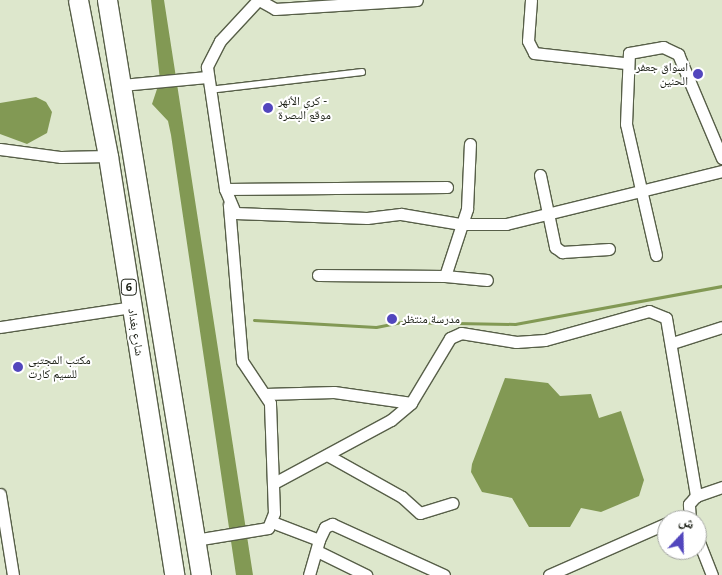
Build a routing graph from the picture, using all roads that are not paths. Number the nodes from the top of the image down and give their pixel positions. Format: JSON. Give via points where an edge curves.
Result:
{"nodes":[{"id":1,"x":78,"y":0,"type":"edge"},
{"id":2,"x":107,"y":0,"type":"edge"},
{"id":3,"x":259,"y":0,"type":"edge"},
{"id":4,"x":417,"y":0,"type":"edge"},
{"id":5,"x":532,"y":0,"type":"edge"},
{"id":6,"x":625,"y":63,"type":"junction"},
{"id":7,"x":362,"y":72,"type":"dead end"},
{"id":8,"x":207,"y":77,"type":"junction"},
{"id":9,"x":122,"y":85,"type":"junction"},
{"id":10,"x":209,"y":90,"type":"junction"},
{"id":11,"x":470,"y":144,"type":"dead end"},
{"id":12,"x":0,"y":149,"type":"edge"},
{"id":13,"x":108,"y":156,"type":"junction"},
{"id":14,"x":722,"y":158,"type":"edge"},
{"id":15,"x":722,"y":171,"type":"edge"},
{"id":16,"x":540,"y":174,"type":"dead end"},
{"id":17,"x":447,"y":187,"type":"dead end"},
{"id":18,"x":225,"y":190,"type":"junction"},
{"id":19,"x":643,"y":190,"type":"junction"},
{"id":20,"x":229,"y":205,"type":"junction"},
{"id":21,"x":550,"y":217,"type":"junction"},
{"id":22,"x":461,"y":224,"type":"junction"},
{"id":23,"x":608,"y":249,"type":"dead end"},
{"id":24,"x":656,"y":255,"type":"dead end"},
{"id":25,"x":318,"y":275,"type":"dead end"},
{"id":26,"x":445,"y":276,"type":"junction"},
{"id":27,"x":487,"y":280,"type":"dead end"},
{"id":28,"x":132,"y":307,"type":"junction"},
{"id":29,"x":0,"y":327,"type":"edge"},
{"id":30,"x":722,"y":327,"type":"edge"},
{"id":31,"x":672,"y":343,"type":"junction"},
{"id":32,"x":265,"y":394,"type":"junction"},
{"id":33,"x":411,"y":403,"type":"junction"},
{"id":34,"x":327,"y":455,"type":"junction"},
{"id":35,"x":274,"y":483,"type":"junction"},
{"id":36,"x":722,"y":487,"type":"edge"},
{"id":37,"x":0,"y":494,"type":"edge"},
{"id":38,"x":696,"y":496,"type":"junction"},
{"id":39,"x":452,"y":503,"type":"dead end"},
{"id":40,"x":689,"y":510,"type":"edge"},
{"id":41,"x":268,"y":524,"type":"junction"},
{"id":42,"x":657,"y":527,"type":"edge"},
{"id":43,"x":203,"y":538,"type":"junction"},
{"id":44,"x":318,"y":546,"type":"junction"},
{"id":45,"x":5,"y":556,"type":"edge"},
{"id":46,"x":706,"y":560,"type":"edge"},
{"id":47,"x":13,"y":575,"type":"edge"},
{"id":48,"x":174,"y":575,"type":"edge"},
{"id":49,"x":201,"y":575,"type":"edge"},
{"id":50,"x":309,"y":575,"type":"edge"},
{"id":51,"x":366,"y":575,"type":"edge"},
{"id":52,"x":444,"y":575,"type":"edge"},
{"id":53,"x":549,"y":575,"type":"edge"},
{"id":54,"x":712,"y":575,"type":"edge"}],
"edges":[{"from":1,"to":13,"type":"highway","name":"شارع بغداد","number":"6"},
{"from":2,"to":9,"type":"highway","name":"شارع بغداد","number":"6"},
{"from":3,"to":4,"type":"street","via":[[275,9]]},
{"from":3,"to":8,"type":"street","via":[[215,49]]},
{"from":5,"to":6,"type":"street","via":[[528,41],[534,53]]},
{"from":6,"to":14,"type":"street","via":[[629,52],[663,48],[678,54]]},
{"from":6,"to":19,"type":"street","via":[[626,124]]},
{"from":7,"to":10,"type":"lane"},
{"from":8,"to":9,"type":"street"},
{"from":8,"to":10,"type":"street"},
{"from":9,"to":43,"type":"highway","name":"شارع بغداد","number":"6"},
{"from":10,"to":18,"type":"street"},
{"from":11,"to":22,"type":"street","via":[[467,208]]},
{"from":12,"to":13,"type":"street","via":[[60,158]]},
{"from":13,"to":28,"type":"highway","name":"شارع بغداد","number":"6"},
{"from":15,"to":19,"type":"street"},
{"from":16,"to":21,"type":"street"},
{"from":17,"to":18,"type":"street"},
{"from":18,"to":20,"type":"street"},
{"from":19,"to":21,"type":"street"},
{"from":19,"to":24,"type":"street"},
{"from":20,"to":22,"type":"street","via":[[240,214],[367,218],[401,214]]},
{"from":20,"to":32,"type":"street","via":[[242,361]]},
{"from":21,"to":22,"type":"street","via":[[506,224]]},
{"from":21,"to":23,"type":"street","via":[[555,247],[562,252]]},
{"from":22,"to":26,"type":"street"},
{"from":25,"to":26,"type":"street"},
{"from":26,"to":27,"type":"street"},
{"from":28,"to":29,"type":"street"},
{"from":28,"to":48,"type":"highway","name":"شارع بغداد","number":"6"},
{"from":30,"to":31,"type":"street"},
{"from":31,"to":33,"type":"street","via":[[666,318],[649,311],[545,340],[516,342],[461,333],[450,338],[439,352],[431,374]]},
{"from":31,"to":38,"type":"street"},
{"from":32,"to":33,"type":"street","via":[[334,392]]},
{"from":32,"to":35,"type":"street","via":[[270,403]]},
{"from":33,"to":34,"type":"street","via":[[391,420]]},
{"from":34,"to":35,"type":"street"},
{"from":34,"to":39,"type":"street","via":[[402,496],[420,513]]},
{"from":35,"to":41,"type":"street"},
{"from":36,"to":38,"type":"street"},
{"from":37,"to":45,"type":"street"},
{"from":38,"to":40,"type":"street","via":[[689,504]]},
{"from":41,"to":43,"type":"street"},
{"from":41,"to":44,"type":"street"},
{"from":42,"to":53,"type":"street"},
{"from":43,"to":49,"type":"highway","name":"شارع بغداد","number":"6"},
{"from":44,"to":50,"type":"street"},
{"from":44,"to":51,"type":"street"},
{"from":44,"to":52,"type":"street","via":[[325,527],[332,524]]},
{"from":45,"to":47,"type":"street"},
{"from":46,"to":54,"type":"street"}]}
